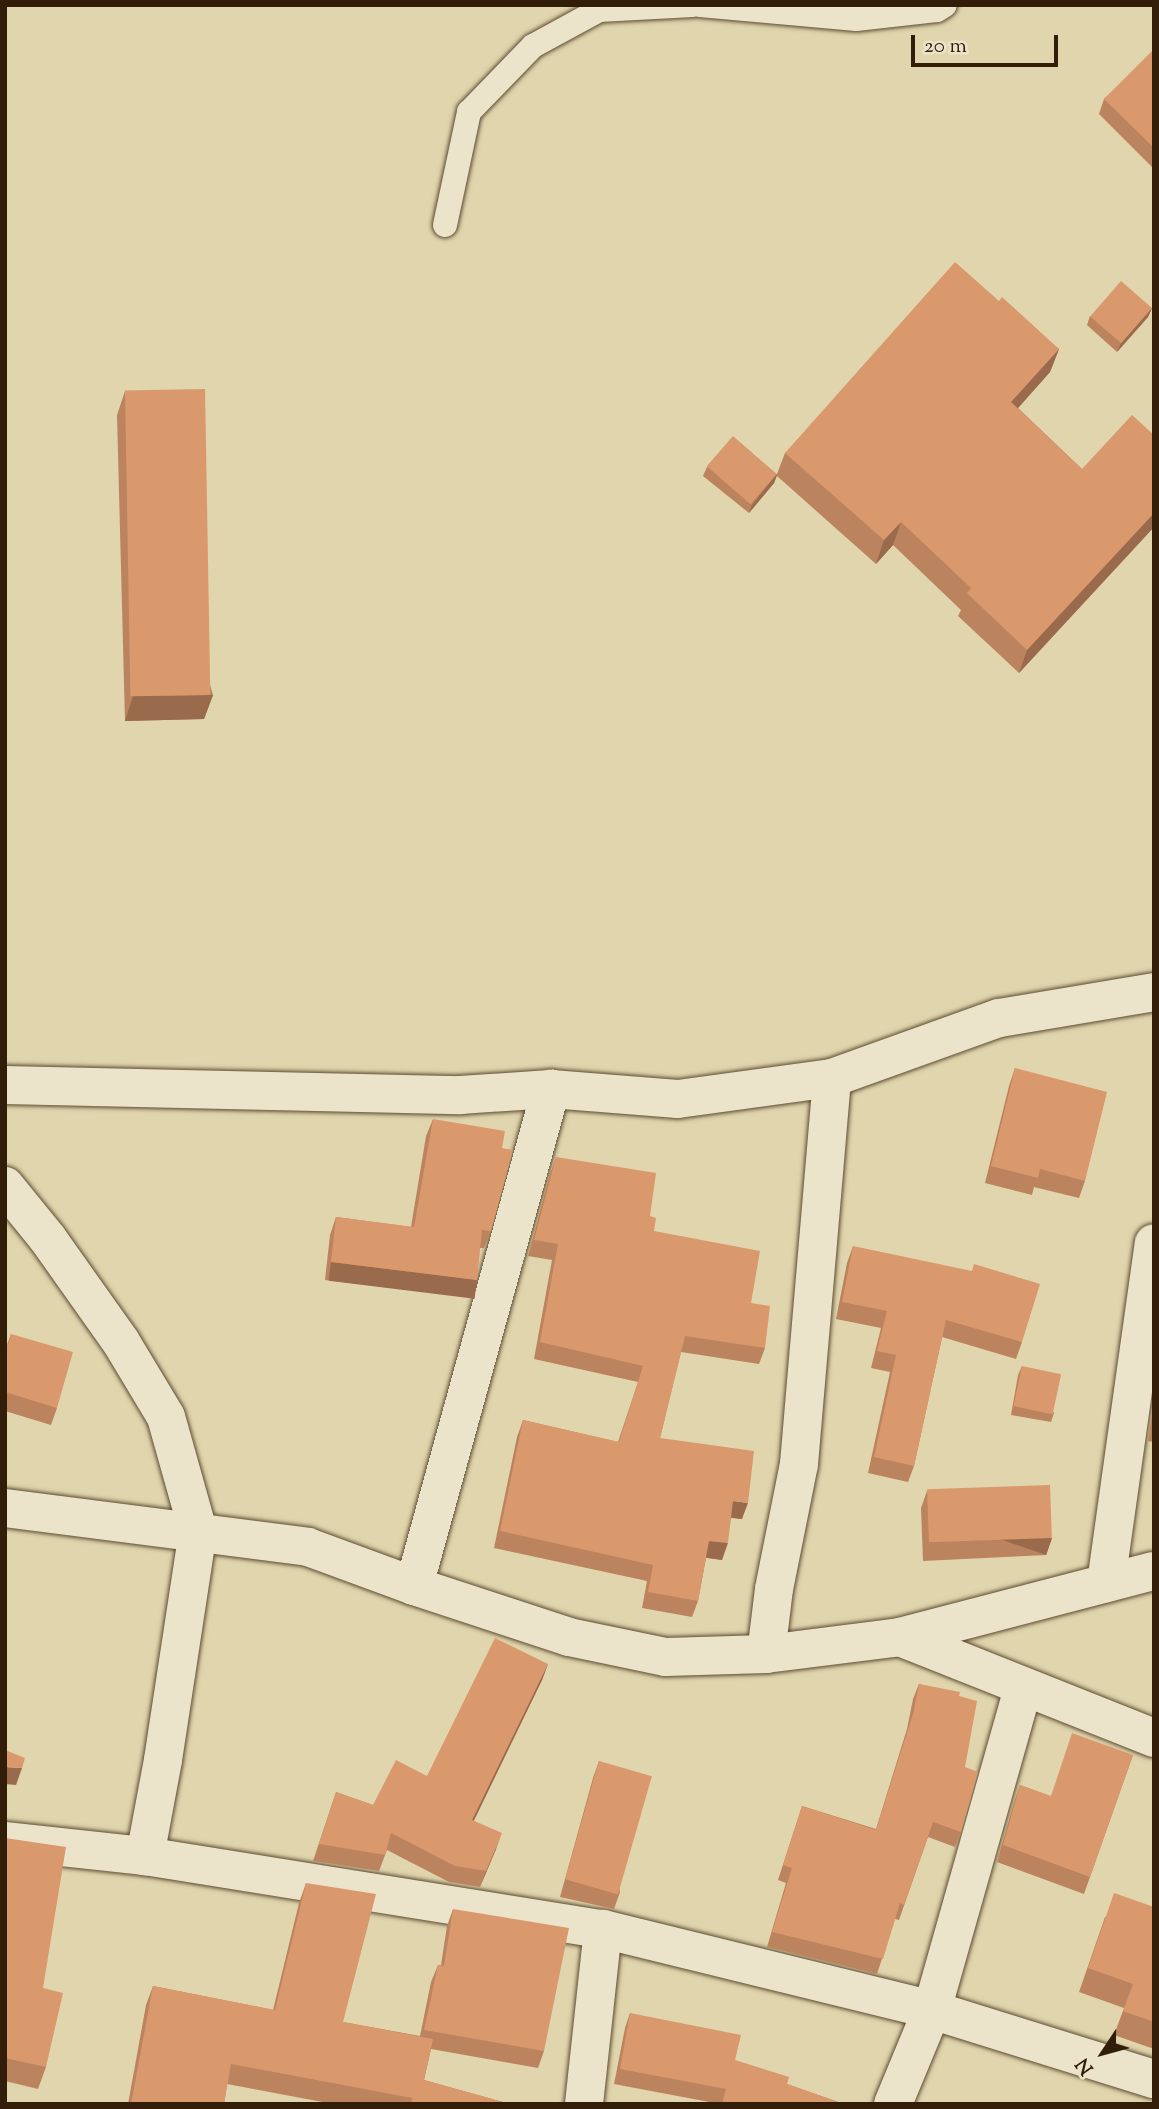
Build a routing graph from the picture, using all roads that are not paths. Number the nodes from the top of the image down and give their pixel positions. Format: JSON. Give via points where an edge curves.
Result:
{"nodes":[{"id":1,"x":693,"y":5,"type":"edge"},
{"id":2,"x":700,"y":5,"type":"edge"},
{"id":3,"x":945,"y":5,"type":"edge"},
{"id":4,"x":445,"y":225,"type":"dead end"},
{"id":5,"x":1154,"y":992,"type":"edge"},
{"id":6,"x":832,"y":1078,"type":"junction"},
{"id":7,"x":5,"y":1085,"type":"edge"},
{"id":8,"x":551,"y":1089,"type":"junction"},
{"id":9,"x":5,"y":1186,"type":"edge"},
{"id":10,"x":1154,"y":1243,"type":"edge"},
{"id":11,"x":5,"y":1508,"type":"edge"},
{"id":12,"x":198,"y":1531,"type":"junction"},
{"id":13,"x":1154,"y":1571,"type":"edge"},
{"id":14,"x":1105,"y":1583,"type":"junction"},
{"id":15,"x":414,"y":1586,"type":"junction"},
{"id":16,"x":900,"y":1637,"type":"junction"},
{"id":17,"x":766,"y":1654,"type":"junction"},
{"id":18,"x":1023,"y":1689,"type":"junction"},
{"id":19,"x":1154,"y":1738,"type":"edge"},
{"id":20,"x":5,"y":1841,"type":"edge"},
{"id":21,"x":145,"y":1856,"type":"junction"},
{"id":22,"x":603,"y":1929,"type":"junction"},
{"id":23,"x":932,"y":2010,"type":"junction"},
{"id":24,"x":1154,"y":2079,"type":"edge"},
{"id":25,"x":584,"y":2104,"type":"edge"},
{"id":26,"x":892,"y":2104,"type":"edge"}],
"edges":[{"from":1,"to":4,"type":"lane","via":[[598,9],[533,46],[469,112]]},
{"from":2,"to":3,"type":"lane","via":[[856,19],[937,10]]},
{"from":5,"to":6,"type":"street","via":[[999,1018]]},
{"from":6,"to":8,"type":"street","via":[[678,1099]]},
{"from":6,"to":17,"type":"street","via":[[799,1464]]},
{"from":7,"to":8,"type":"street","via":[[460,1095]]},
{"from":8,"to":15,"type":"street"},
{"from":9,"to":12,"type":"street","via":[[114,1332],[166,1417]]},
{"from":10,"to":14,"type":"street"},
{"from":11,"to":12,"type":"street"},
{"from":12,"to":15,"type":"street","via":[[308,1547]]},
{"from":12,"to":21,"type":"street"},
{"from":13,"to":14,"type":"street"},
{"from":14,"to":16,"type":"street"},
{"from":15,"to":17,"type":"street","via":[[569,1637],[666,1657]]},
{"from":16,"to":17,"type":"street"},
{"from":16,"to":18,"type":"street"},
{"from":18,"to":19,"type":"street"},
{"from":18,"to":23,"type":"street"},
{"from":20,"to":21,"type":"street"},
{"from":21,"to":22,"type":"street"},
{"from":22,"to":23,"type":"street"},
{"from":22,"to":25,"type":"street"},
{"from":23,"to":24,"type":"street"},
{"from":23,"to":26,"type":"street"}]}
